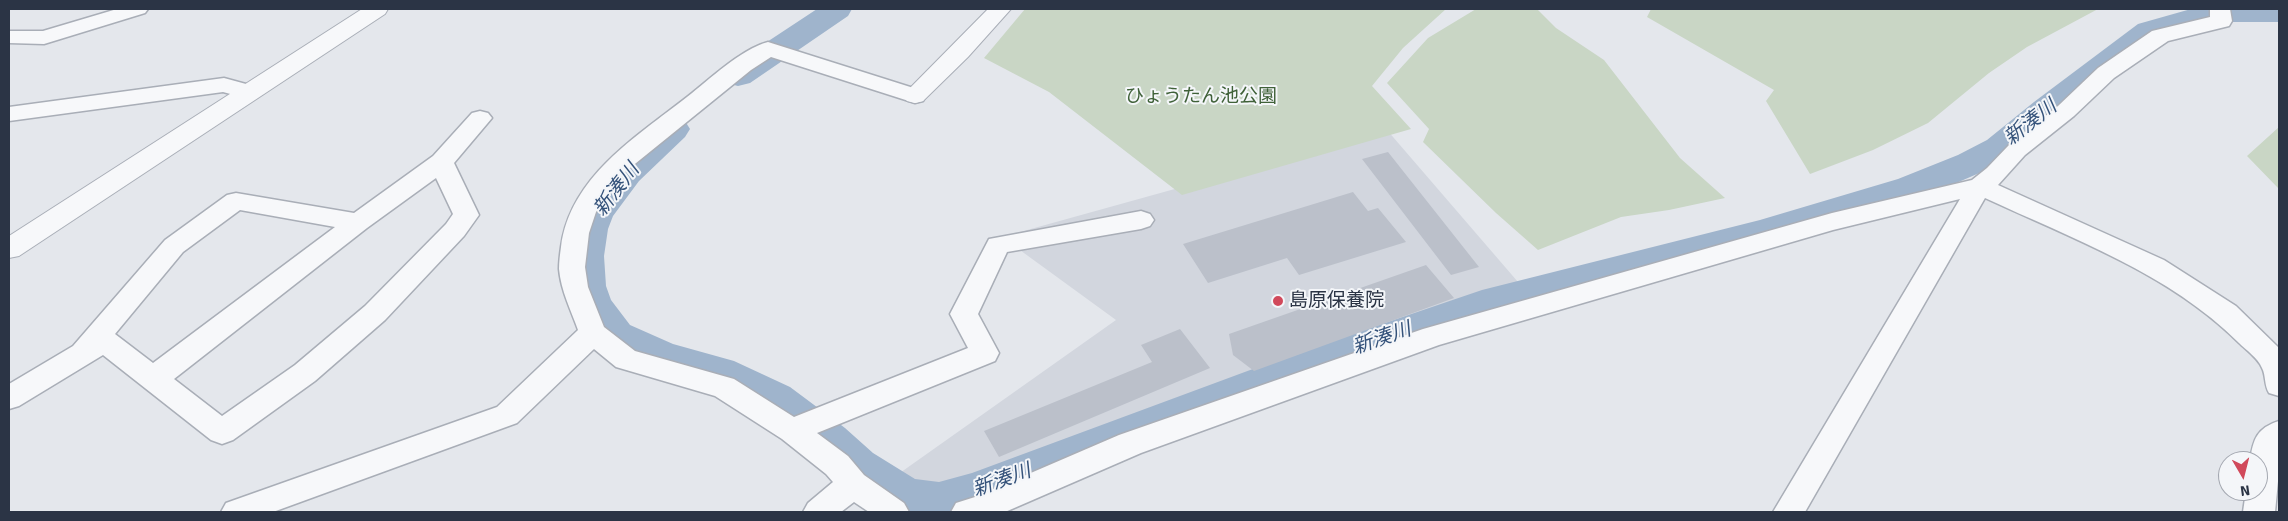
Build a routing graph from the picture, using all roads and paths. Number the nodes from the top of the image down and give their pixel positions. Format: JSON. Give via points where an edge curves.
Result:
{"nodes":[{"id":1,"x":138,"y":9,"type":"edge"},
{"id":2,"x":377,"y":9,"type":"edge"},
{"id":3,"x":1000,"y":9,"type":"edge"},
{"id":4,"x":2220,"y":15,"type":"edge"},
{"id":5,"x":9,"y":37,"type":"edge"},
{"id":6,"x":249,"y":92,"type":"junction"},
{"id":7,"x":915,"y":96,"type":"joint"},
{"id":8,"x":9,"y":114,"type":"edge"},
{"id":9,"x":480,"y":118,"type":"dead end"},
{"id":10,"x":442,"y":162,"type":"junction"},
{"id":11,"x":1980,"y":186,"type":"junction"},
{"id":12,"x":1141,"y":220,"type":"dead end"},
{"id":13,"x":358,"y":222,"type":"junction"},
{"id":14,"x":9,"y":249,"type":"edge"},
{"id":15,"x":593,"y":333,"type":"junction"},
{"id":16,"x":81,"y":354,"type":"junction"},
{"id":17,"x":2279,"y":373,"type":"edge"},
{"id":18,"x":152,"y":378,"type":"junction"},
{"id":19,"x":9,"y":398,"type":"edge"},
{"id":20,"x":802,"y":426,"type":"junction"},
{"id":21,"x":2279,"y":433,"type":"edge"},
{"id":22,"x":853,"y":484,"type":"junction"},
{"id":23,"x":237,"y":512,"type":"edge"},
{"id":24,"x":819,"y":512,"type":"edge"},
{"id":25,"x":840,"y":512,"type":"edge"},
{"id":26,"x":892,"y":512,"type":"edge"},
{"id":27,"x":967,"y":512,"type":"edge"},
{"id":28,"x":1789,"y":512,"type":"edge"},
{"id":29,"x":2259,"y":512,"type":"edge"}],
"edges":[{"from":1,"to":5,"type":"street","via":[[44,38]]},
{"from":2,"to":6,"type":"street"},
{"from":3,"to":7,"type":"street"},
{"from":4,"to":11,"type":"street","via":[[2160,36],[2106,73]]},
{"from":6,"to":8,"type":"street","via":[[224,85]]},
{"from":6,"to":14,"type":"street"},
{"from":7,"to":15,"type":"street","via":[[774,51],[742,65],[616,166],[583,212],[576,233],[572,267],[583,314]]},
{"from":9,"to":10,"type":"street"},
{"from":10,"to":13,"type":"street"},
{"from":10,"to":18,"type":"street","via":[[466,215],[437,250],[375,313],[306,373],[222,432]]},
{"from":11,"to":17,"type":"street","via":[[2172,277],[2226,314],[2267,353]]},
{"from":11,"to":27,"type":"street","via":[[1832,222],[1433,336],[1130,444]]},
{"from":11,"to":28,"type":"street"},
{"from":12,"to":20,"type":"street","via":[[998,245],[964,314],[985,353]]},
{"from":13,"to":16,"type":"street","via":[[236,201],[174,246]]},
{"from":13,"to":18,"type":"street"},
{"from":15,"to":20,"type":"street","via":[[626,359],[724,387]]},
{"from":15,"to":23,"type":"street","via":[[507,415]]},
{"from":16,"to":18,"type":"street","via":[[104,341]]},
{"from":16,"to":19,"type":"street"},
{"from":20,"to":22,"type":"street"},
{"from":21,"to":29,"type":"street","via":[[2267,446]]},
{"from":22,"to":24,"type":"street"},
{"from":22,"to":25,"type":"street"},
{"from":22,"to":26,"type":"street"}]}
